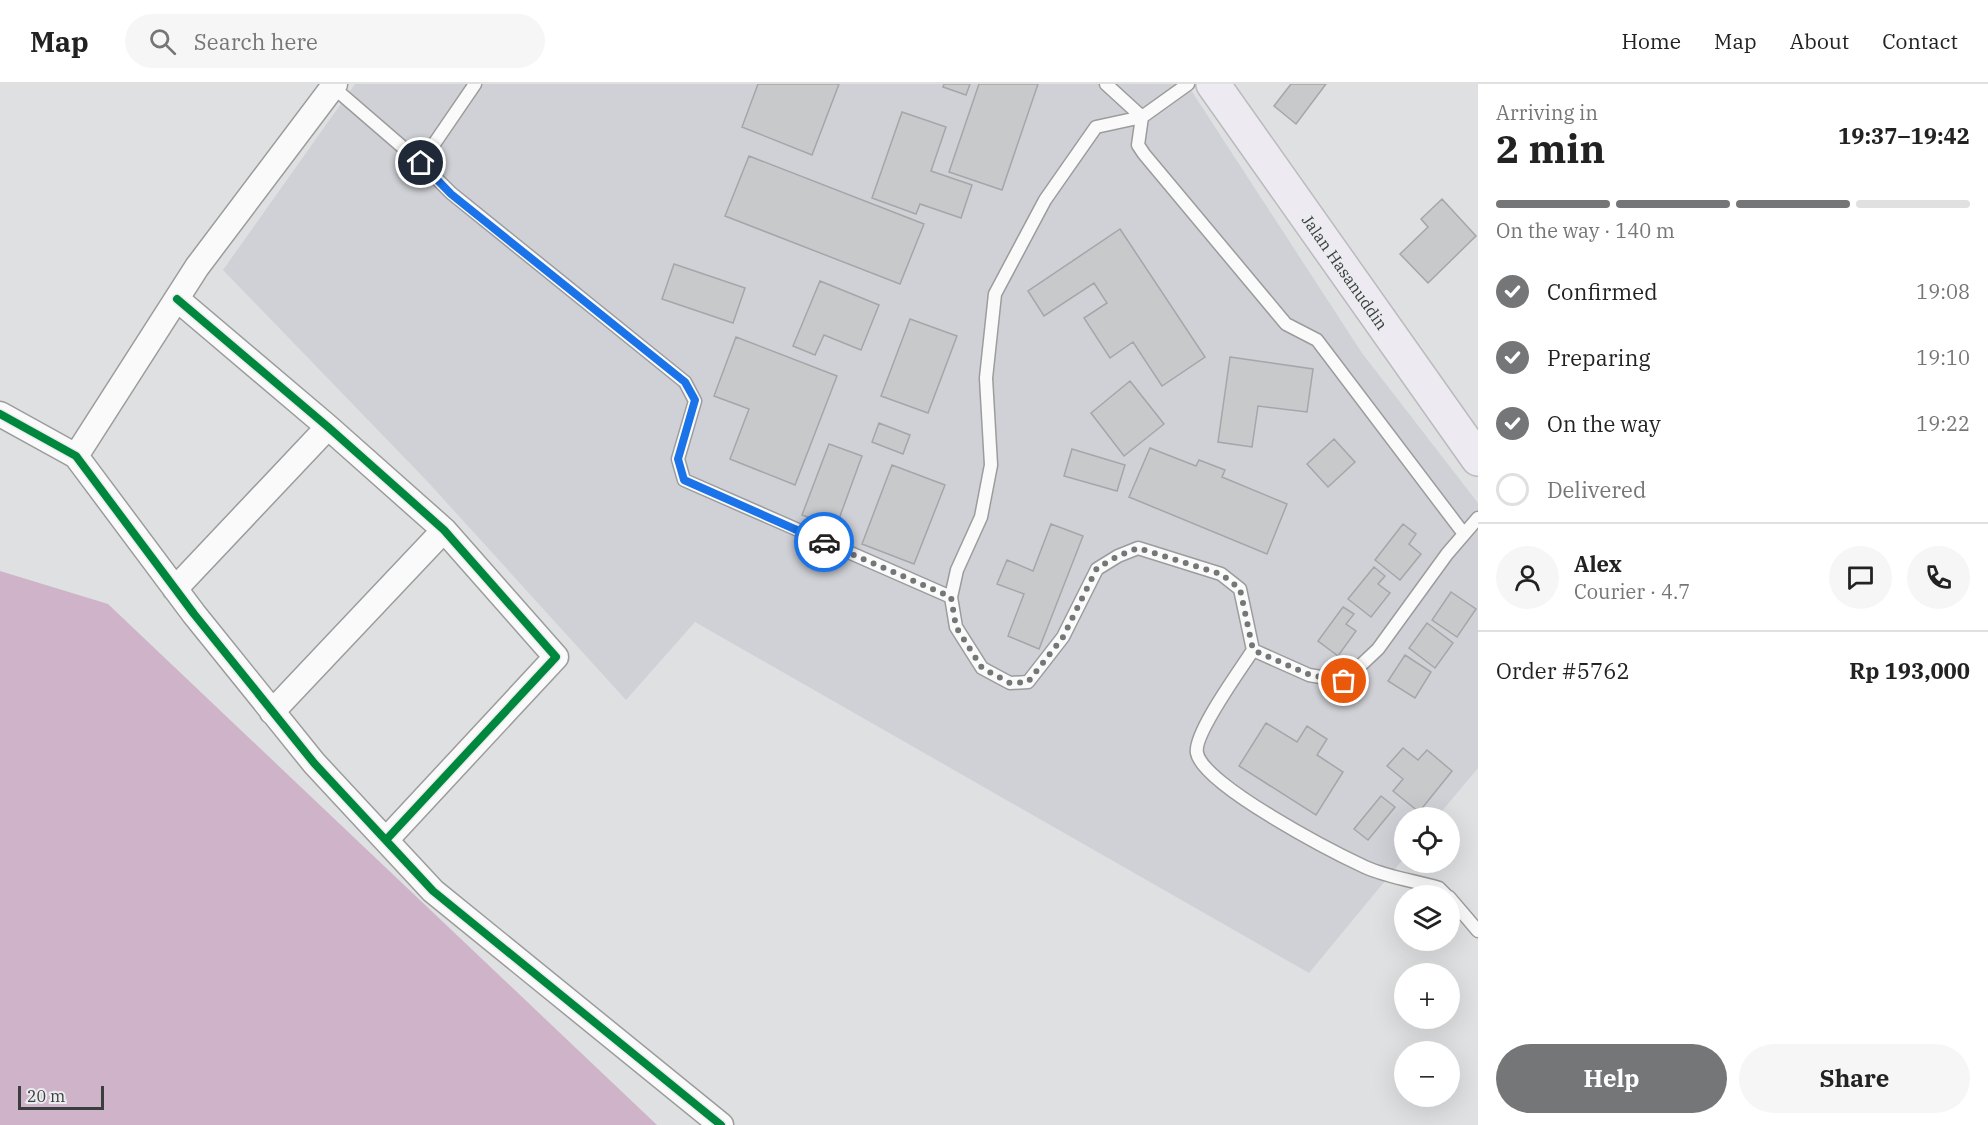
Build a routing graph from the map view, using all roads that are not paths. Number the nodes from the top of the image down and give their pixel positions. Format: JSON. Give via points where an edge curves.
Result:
{"nodes":[{"id":1,"x":475,"y":84,"type":"edge"},
{"id":2,"x":1106,"y":84,"type":"edge"},
{"id":3,"x":1188,"y":84,"type":"edge"},
{"id":4,"x":1213,"y":84,"type":"edge"},
{"id":5,"x":334,"y":86,"type":"edge"},
{"id":6,"x":1142,"y":117,"type":"junction"},
{"id":7,"x":421,"y":163,"type":"junction"},
{"id":8,"x":177,"y":299,"type":"junction"},
{"id":9,"x":0,"y":414,"type":"edge"},
{"id":10,"x":328,"y":427,"type":"junction"},
{"id":11,"x":1475,"y":448,"type":"edge"},
{"id":12,"x":76,"y":456,"type":"junction"},
{"id":13,"x":1478,"y":518,"type":"edge"},
{"id":14,"x":444,"y":530,"type":"junction"},
{"id":15,"x":1464,"y":534,"type":"junction"},
{"id":16,"x":175,"y":588,"type":"junction"},
{"id":17,"x":951,"y":597,"type":"junction"},
{"id":18,"x":1253,"y":650,"type":"junction"},
{"id":19,"x":272,"y":712,"type":"junction"},
{"id":20,"x":386,"y":840,"type":"junction"},
{"id":21,"x":1429,"y":885,"type":"edge"},
{"id":22,"x":1460,"y":910,"type":"edge"},
{"id":23,"x":1478,"y":931,"type":"edge"},
{"id":24,"x":722,"y":1125,"type":"edge"}],
"edges":[{"from":1,"to":7,"type":"lane"},
{"from":2,"to":6,"type":"lane"},
{"from":3,"to":6,"type":"lane"},
{"from":4,"to":11,"type":"main road","name":"Jalan Hasanuddin"},
{"from":5,"to":7,"type":"lane"},
{"from":5,"to":8,"type":"street"},
{"from":6,"to":15,"type":"lane","via":[[1138,145],[1150,161],[1286,324],[1317,340]]},
{"from":6,"to":17,"type":"lane","via":[[1096,127],[1045,200],[995,294],[986,378],[991,465],[981,517],[957,570]]},
{"from":7,"to":17,"type":"lane","via":[[451,194],[685,382],[695,400],[678,459],[684,480]]},
{"from":8,"to":10,"type":"street"},
{"from":8,"to":12,"type":"street"},
{"from":9,"to":12,"type":"street"},
{"from":10,"to":14,"type":"street"},
{"from":10,"to":16,"type":"street"},
{"from":12,"to":16,"type":"street"},
{"from":13,"to":15,"type":"lane"},
{"from":14,"to":19,"type":"street"},
{"from":14,"to":20,"type":"street","via":[[556,657]]},
{"from":15,"to":18,"type":"lane","via":[[1378,650],[1344,681],[1310,675]]},
{"from":16,"to":19,"type":"street"},
{"from":17,"to":18,"type":"lane","via":[[956,627],[982,668],[1010,683],[1028,682],[1063,637],[1097,568],[1138,548],[1221,574],[1240,589]]},
{"from":18,"to":21,"type":"lane","via":[[1200,734],[1197,753],[1203,765],[1245,801],[1366,867]]},
{"from":19,"to":20,"type":"street"},
{"from":20,"to":24,"type":"street","via":[[433,891]]},
{"from":22,"to":23,"type":"lane"}]}
